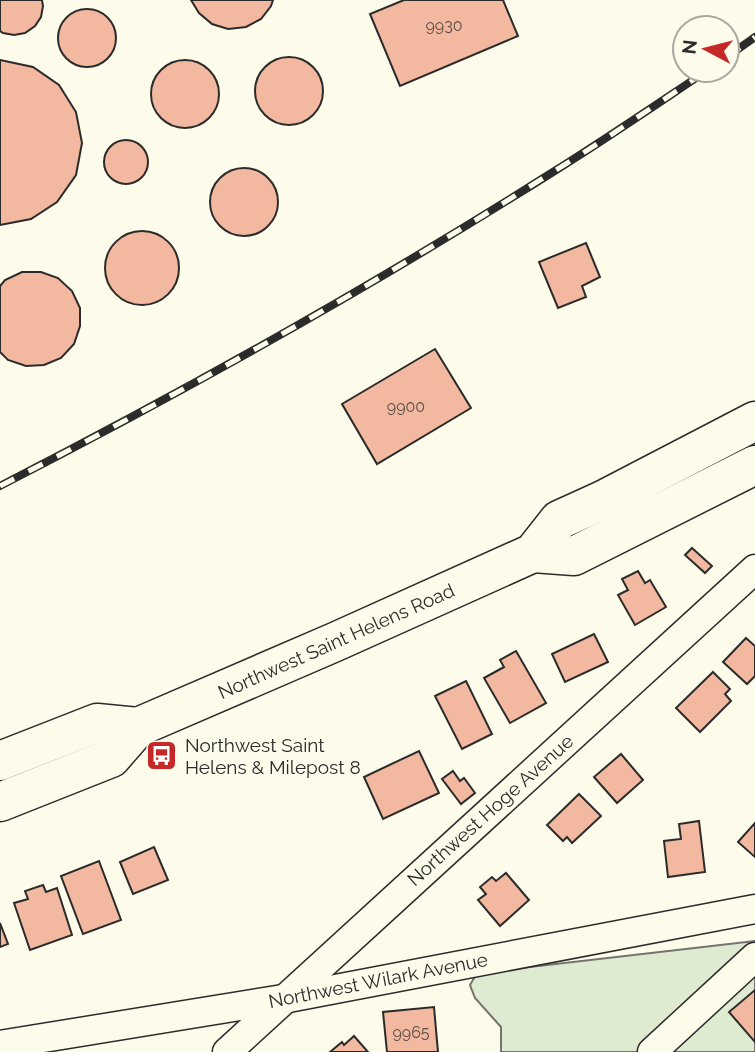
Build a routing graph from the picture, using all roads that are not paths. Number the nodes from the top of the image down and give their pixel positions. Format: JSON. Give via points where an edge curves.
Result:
{"nodes":[{"id":1,"x":755,"y":421,"type":"edge"},
{"id":2,"x":755,"y":465,"type":"edge"},
{"id":3,"x":533,"y":553,"type":"junction"},
{"id":4,"x":755,"y":569,"type":"edge"},
{"id":5,"x":138,"y":727,"type":"junction"},
{"id":6,"x":0,"y":761,"type":"edge"},
{"id":7,"x":0,"y":802,"type":"edge"},
{"id":8,"x":755,"y":909,"type":"edge"},
{"id":9,"x":755,"y":957,"type":"edge"},
{"id":10,"x":283,"y":999,"type":"junction"},
{"id":11,"x":0,"y":1045,"type":"edge"},
{"id":12,"x":227,"y":1052,"type":"edge"},
{"id":13,"x":652,"y":1052,"type":"edge"}],
"edges":[{"from":1,"to":3,"type":"highway","name":"Northwest Saint Helens Road","via":[[559,520]]},
{"from":2,"to":3,"type":"highway","name":"Northwest Saint Helens Road","via":[[574,555]]},
{"from":3,"to":5,"type":"highway","name":"Northwest Saint Helens Road"},
{"from":4,"to":10,"type":"street","name":"Northwest Hoge Avenue"},
{"from":5,"to":6,"type":"highway","name":"Northwest Saint Helens Road","via":[[97,723]]},
{"from":5,"to":7,"type":"highway","name":"Northwest Saint Helens Road","via":[[111,758]]},
{"from":8,"to":10,"type":"street","name":"Northwest Wilark Avenue"},
{"from":9,"to":13,"type":"street"},
{"from":10,"to":11,"type":"street","name":"Northwest Wilark Avenue"},
{"from":10,"to":12,"type":"street","name":"Northwest Hoge Avenue"}]}
